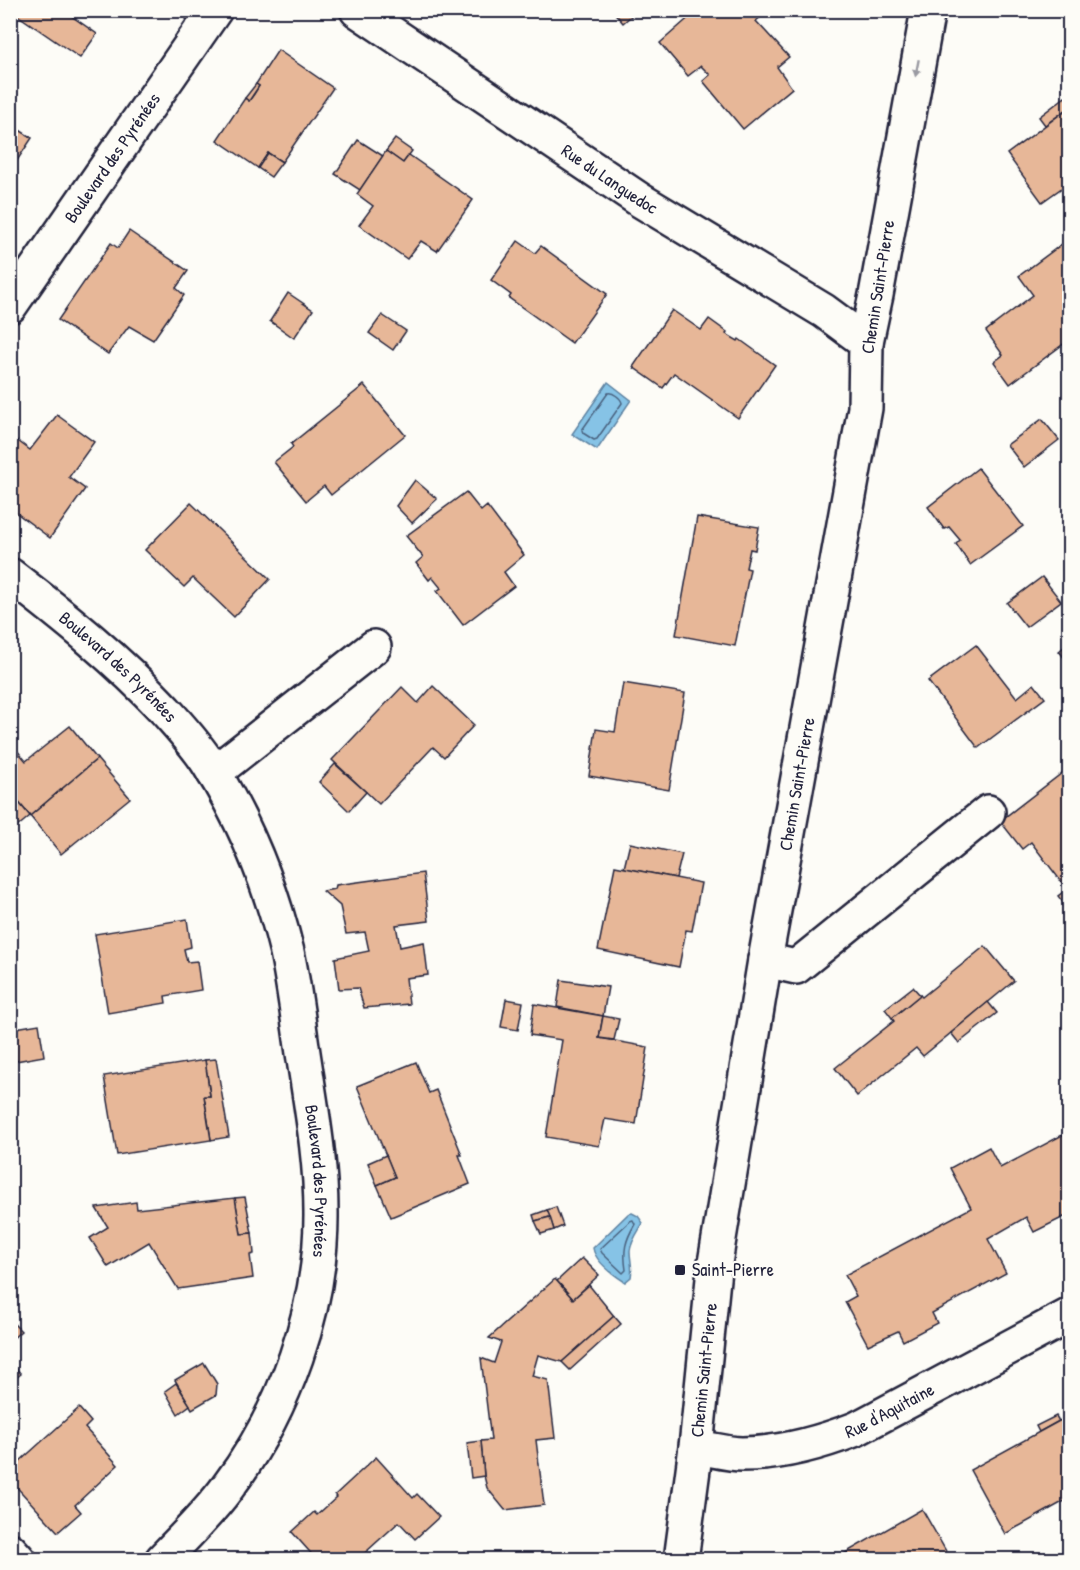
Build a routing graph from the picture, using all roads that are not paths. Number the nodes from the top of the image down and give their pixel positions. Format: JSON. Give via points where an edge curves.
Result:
{"nodes":[{"id":1,"x":215,"y":10,"type":"edge"},
{"id":2,"x":357,"y":10,"type":"edge"},
{"id":3,"x":928,"y":10,"type":"edge"},
{"id":4,"x":10,"y":306,"type":"edge"},
{"id":5,"x":866,"y":342,"type":"junction"},
{"id":6,"x":10,"y":575,"type":"edge"},
{"id":7,"x":374,"y":647,"type":"dead end"},
{"id":8,"x":214,"y":773,"type":"junction"},
{"id":9,"x":988,"y":812,"type":"dead end"},
{"id":10,"x":765,"y":960,"type":"junction"},
{"id":11,"x":1070,"y":1315,"type":"edge"},
{"id":12,"x":696,"y":1447,"type":"junction"},
{"id":13,"x":10,"y":1550,"type":"edge"},
{"id":14,"x":19,"y":1560,"type":"edge"},
{"id":15,"x":162,"y":1560,"type":"edge"},
{"id":16,"x":681,"y":1560,"type":"edge"}],
"edges":[{"from":1,"to":4,"type":"street","name":"Boulevard des Pyrénées"},
{"from":2,"to":5,"type":"street","name":"Rue du Languedoc","via":[[640,200],[824,311]]},
{"from":3,"to":5,"type":"street","name":"Chemin Saint-Pierre","one_way":true},
{"from":5,"to":10,"type":"street","name":"Chemin Saint-Pierre","via":[[865,408]]},
{"from":6,"to":8,"type":"street","name":"Boulevard des Pyrénées","via":[[146,689],[187,734]]},
{"from":7,"to":8,"type":"street"},
{"from":8,"to":15,"type":"street","name":"Boulevard des Pyrénées","via":[[272,898],[287,953],[320,1170],[319,1257],[306,1328],[276,1407],[228,1488]]},
{"from":9,"to":10,"type":"street","via":[[796,967]]},
{"from":10,"to":12,"type":"street","name":"Chemin Saint-Pierre","via":[[714,1269]]},
{"from":11,"to":12,"type":"street","name":"Rue d'Aquitaine","via":[[829,1440],[741,1454]]},
{"from":12,"to":16,"type":"street","name":"Chemin Saint-Pierre"},
{"from":13,"to":14,"type":"street"}]}
